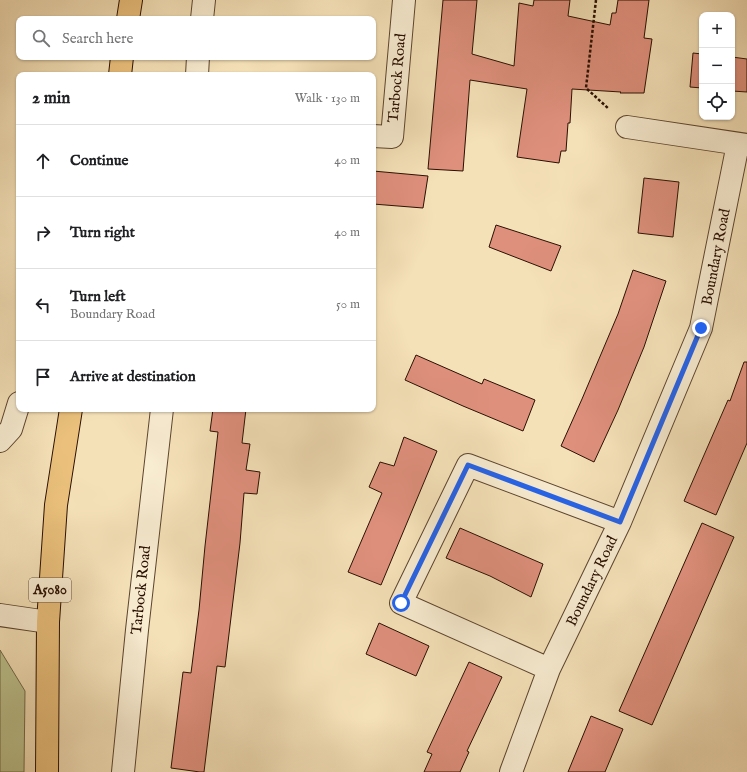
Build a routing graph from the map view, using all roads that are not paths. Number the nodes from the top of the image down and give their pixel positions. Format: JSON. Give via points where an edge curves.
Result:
{"nodes":[{"id":1,"x":130,"y":0,"type":"edge"},
{"id":2,"x":204,"y":0,"type":"edge"},
{"id":3,"x":404,"y":0,"type":"edge"},
{"id":4,"x":128,"y":16,"type":"edge"},
{"id":5,"x":202,"y":16,"type":"edge"},
{"id":6,"x":122,"y":60,"type":"edge"},
{"id":7,"x":198,"y":60,"type":"edge"},
{"id":8,"x":120,"y":72,"type":"edge"},
{"id":9,"x":197,"y":72,"type":"edge"},
{"id":10,"x":627,"y":127,"type":"road end"},
{"id":11,"x":376,"y":136,"type":"edge"},
{"id":12,"x":743,"y":144,"type":"edge"},
{"id":13,"x":16,"y":412,"type":"edge"},
{"id":14,"x":71,"y":412,"type":"edge"},
{"id":15,"x":162,"y":412,"type":"edge"},
{"id":16,"x":0,"y":441,"type":"edge"},
{"id":17,"x":620,"y":522,"type":"junction"},
{"id":18,"x":0,"y":615,"type":"edge"},
{"id":19,"x":48,"y":622,"type":"junction"},
{"id":20,"x":549,"y":669,"type":"junction"},
{"id":21,"x":48,"y":772,"type":"edge"},
{"id":22,"x":123,"y":772,"type":"edge"},
{"id":23,"x":511,"y":772,"type":"edge"}],
"edges":[{"from":1,"to":4,"type":"main road"},
{"from":2,"to":5,"type":"street"},
{"from":3,"to":11,"type":"street","name":"Tarbock Road","via":[[392,137]]},
{"from":6,"to":8,"type":"main road"},
{"from":7,"to":9,"type":"street"},
{"from":10,"to":12,"type":"street"},
{"from":12,"to":17,"type":"street","name":"Boundary Road","via":[[701,328]]},
{"from":13,"to":16,"type":"street","via":[[11,429]]},
{"from":14,"to":19,"type":"main road","number":"A5080","via":[[56,505]]},
{"from":15,"to":22,"type":"street","name":"Tarbock Road"},
{"from":17,"to":20,"type":"street","name":"Boundary Road"},
{"from":17,"to":20,"type":"street","via":[[468,465],[401,603]]},
{"from":18,"to":19,"type":"street"},
{"from":19,"to":21,"type":"main road","number":"A5080"},
{"from":20,"to":23,"type":"street","name":"Boundary Road"}]}
